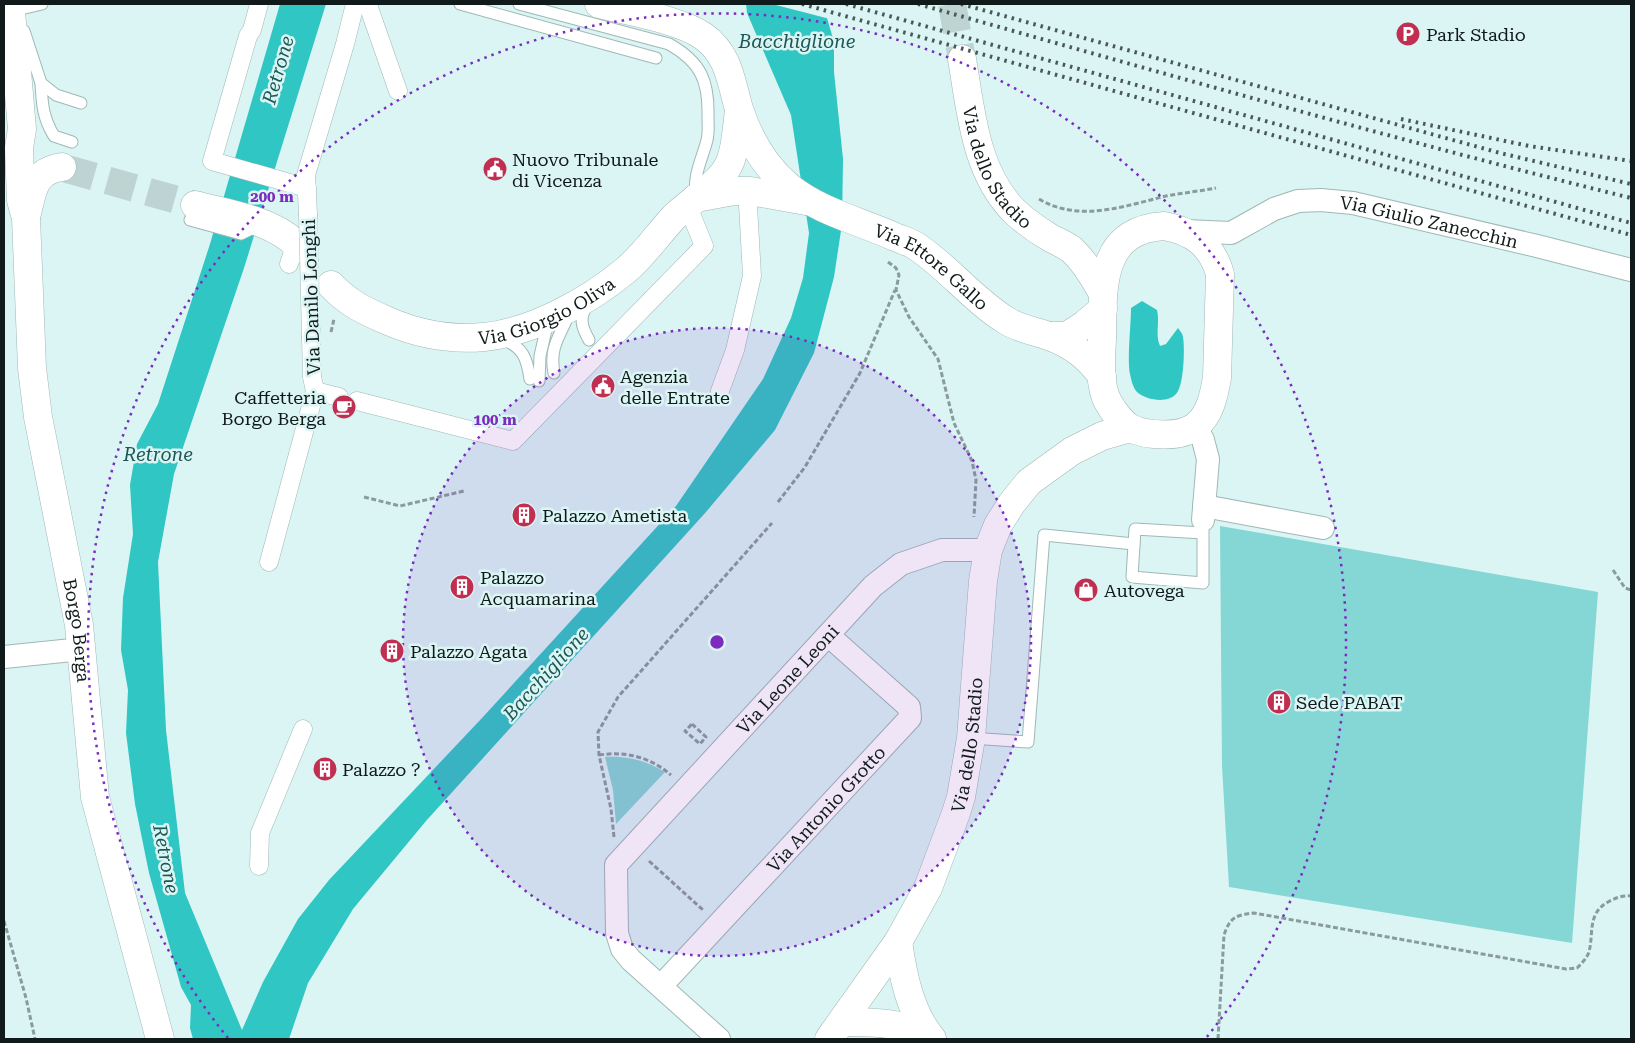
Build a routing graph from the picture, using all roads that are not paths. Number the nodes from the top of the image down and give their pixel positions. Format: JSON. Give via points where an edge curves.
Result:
{"nodes":[{"id":1,"x":42,"y":4,"type":"edge"},
{"id":2,"x":259,"y":4,"type":"edge"},
{"id":3,"x":355,"y":4,"type":"edge"},
{"id":4,"x":363,"y":4,"type":"edge"},
{"id":5,"x":460,"y":4,"type":"edge"},
{"id":6,"x":519,"y":4,"type":"edge"},
{"id":7,"x":599,"y":4,"type":"edge"},
{"id":8,"x":11,"y":10,"type":"edge"},
{"id":9,"x":656,"y":58,"type":"dead end"},
{"id":10,"x":962,"y":59,"type":"tunnel mouth"},
{"id":11,"x":41,"y":83,"type":"junction"},
{"id":12,"x":398,"y":91,"type":"dead end"},
{"id":13,"x":81,"y":103,"type":"dead end"},
{"id":14,"x":739,"y":108,"type":"junction"},
{"id":15,"x":22,"y":129,"type":"junction"},
{"id":16,"x":72,"y":142,"type":"dead end"},
{"id":17,"x":726,"y":170,"type":"joint"},
{"id":18,"x":306,"y":188,"type":"junction"},
{"id":19,"x":795,"y":195,"type":"junction"},
{"id":20,"x":692,"y":201,"type":"junction"},
{"id":21,"x":748,"y":205,"type":"dead end"},
{"id":22,"x":199,"y":214,"type":"tunnel mouth"},
{"id":23,"x":26,"y":218,"type":"junction"},
{"id":24,"x":1185,"y":231,"type":"junction"},
{"id":25,"x":1231,"y":233,"type":"junction"},
{"id":26,"x":1119,"y":246,"type":"junction"},
{"id":27,"x":1071,"y":250,"type":"junction"},
{"id":28,"x":295,"y":252,"type":"dead end"},
{"id":29,"x":1631,"y":270,"type":"edge"},
{"id":30,"x":1220,"y":274,"type":"junction"},
{"id":31,"x":331,"y":285,"type":"dead end"},
{"id":32,"x":1103,"y":301,"type":"junction"},
{"id":33,"x":571,"y":306,"type":"junction"},
{"id":34,"x":493,"y":335,"type":"junction"},
{"id":35,"x":1049,"y":336,"type":"junction"},
{"id":36,"x":589,"y":340,"type":"dead end"},
{"id":37,"x":554,"y":373,"type":"dead end"},
{"id":38,"x":1104,"y":386,"type":"junction"},
{"id":39,"x":315,"y":391,"type":"junction"},
{"id":40,"x":720,"y":391,"type":"dead end"},
{"id":41,"x":340,"y":397,"type":"dead end"},
{"id":42,"x":357,"y":401,"type":"dead end"},
{"id":43,"x":1196,"y":426,"type":"junction"},
{"id":44,"x":1130,"y":428,"type":"junction"},
{"id":45,"x":1072,"y":451,"type":"junction"},
{"id":46,"x":1203,"y":520,"type":"junction"},
{"id":47,"x":1323,"y":528,"type":"dead end"},
{"id":48,"x":1134,"y":544,"type":"junction"},
{"id":49,"x":980,"y":550,"type":"junction"},
{"id":50,"x":269,"y":562,"type":"dead end"},
{"id":51,"x":828,"y":635,"type":"junction"},
{"id":52,"x":82,"y":649,"type":"junction"},
{"id":53,"x":4,"y":657,"type":"edge"},
{"id":54,"x":303,"y":729,"type":"dead end"},
{"id":55,"x":971,"y":738,"type":"junction"},
{"id":56,"x":259,"y":866,"type":"dead end"},
{"id":57,"x":898,"y":942,"type":"junction"},
{"id":58,"x":661,"y":986,"type":"junction"},
{"id":59,"x":835,"y":1031,"type":"edge"},
{"id":60,"x":160,"y":1039,"type":"edge"},
{"id":61,"x":719,"y":1039,"type":"edge"},
{"id":62,"x":932,"y":1039,"type":"edge"}],
"edges":[{"from":1,"to":8,"type":"lane"},
{"from":2,"to":18,"type":"street","via":[[212,161]]},
{"from":3,"to":18,"type":"street","name":"Via Danilo Longhi","via":[[306,175]]},
{"from":4,"to":12,"type":"street","via":[[369,8]]},
{"from":5,"to":9,"type":"lane"},
{"from":6,"to":20,"type":"lane","via":[[669,44],[695,64],[706,82],[708,138]]},
{"from":7,"to":14,"type":"main road","name":"Via Ettore Gallo","via":[[687,27],[705,37],[720,53],[730,72]]},
{"from":8,"to":11,"type":"lane","via":[[20,20]]},
{"from":8,"to":15,"type":"main road","name":"Borgo Berga"},
{"from":10,"to":27,"type":"main road","name":"Via dello Stadio","via":[[987,172],[1015,212]]},
{"from":11,"to":13,"type":"lane","via":[[56,95]]},
{"from":11,"to":16,"type":"lane","via":[[46,123],[54,136]]},
{"from":14,"to":17,"type":"main road","name":"Via Ettore Gallo","via":[[731,160]]},
{"from":14,"to":19,"type":"main road","name":"Via Ettore Gallo","via":[[764,162]]},
{"from":15,"to":23,"type":"main road","name":"Borgo Berga","via":[[19,148],[21,200]]},
{"from":15,"to":23,"type":"main road","name":"Borgo Berga","via":[[30,146],[64,168],[50,169],[37,180]]},
{"from":17,"to":20,"type":"main road","name":"Via Giorgio Oliva"},
{"from":18,"to":39,"type":"street","name":"Via Danilo Longhi","bridge":true},
{"from":19,"to":20,"type":"main road","name":"Via Ettore Gallo","via":[[734,191]]},
{"from":19,"to":35,"type":"main road","name":"Via Ettore Gallo","via":[[884,245],[915,246],[1007,321]]},
{"from":20,"to":33,"type":"main road","name":"Via Giorgio Oliva","via":[[627,269]]},
{"from":20,"to":42,"type":"street","via":[[704,246],[513,441]]},
{"from":21,"to":40,"type":"street","via":[[752,276],[735,350]]},
{"from":22,"to":28,"type":"main road","via":[[265,224],[282,232]]},
{"from":23,"to":52,"type":"main road","name":"Borgo Berga","via":[[32,368],[38,418]]},
{"from":24,"to":25,"type":"street"},
{"from":24,"to":26,"type":"main road","via":[[1150,226],[1127,236]]},
{"from":24,"to":30,"type":"main road","via":[[1201,240],[1210,250]]},
{"from":25,"to":29,"type":"street","name":"Via Giulio Zanecchin","via":[[1274,209],[1298,201],[1354,203]]},
{"from":25,"to":30,"type":"street"},
{"from":26,"to":27,"type":"main road"},
{"from":26,"to":32,"type":"main road","via":[[1107,266]]},
{"from":27,"to":32,"type":"main road","name":"Via dello Stadio","via":[[1093,275]]},
{"from":30,"to":43,"type":"main road","via":[[1217,378],[1210,406]]},
{"from":31,"to":34,"type":"main road","name":"Via Giorgio Oliva","via":[[358,308],[402,327],[440,336]]},
{"from":32,"to":35,"type":"main road","name":"Via Ettore Gallo","via":[[1084,326],[1067,336]]},
{"from":32,"to":38,"type":"main road","via":[[1101,363]]},
{"from":33,"to":34,"type":"main road","name":"Via Giorgio Oliva","via":[[514,330]]},
{"from":33,"to":34,"type":"lane","via":[[544,332],[535,380],[521,352],[510,342]]},
{"from":33,"to":36,"type":"lane","via":[[582,315],[582,329]]},
{"from":33,"to":37,"type":"lane","via":[[551,360]]},
{"from":35,"to":38,"type":"main road","name":"Via Ettore Gallo","via":[[1076,349],[1091,361]]},
{"from":38,"to":44,"type":"main road","via":[[1113,411]]},
{"from":38,"to":45,"type":"main road","name":"Via dello Stadio"},
{"from":39,"to":41,"type":"street"},
{"from":39,"to":50,"type":"street","name":"Via Danilo Longhi"},
{"from":43,"to":44,"type":"main road","via":[[1166,435]]},
{"from":43,"to":46,"type":"street","via":[[1208,459]]},
{"from":44,"to":45,"type":"main road","name":"Via dello Stadio","via":[[1102,436]]},
{"from":45,"to":49,"type":"main road","name":"Via dello Stadio","via":[[1029,482]]},
{"from":46,"to":47,"type":"street"},
{"from":46,"to":48,"type":"lane","via":[[1135,529]]},
{"from":46,"to":48,"type":"lane","via":[[1202,583],[1132,577]]},
{"from":48,"to":55,"type":"lane","via":[[1044,535],[1028,742]]},
{"from":49,"to":51,"type":"street","name":"Via Leone Leoni","via":[[942,550],[901,564],[873,586]]},
{"from":49,"to":55,"type":"main road","name":"Via dello Stadio","via":[[983,581]]},
{"from":51,"to":58,"type":"street","name":"Via Leone Leoni","via":[[616,865],[617,933],[622,949]]},
{"from":51,"to":58,"type":"street","name":"Via Antonio Grotto","via":[[909,707],[910,718]]},
{"from":52,"to":53,"type":"street"},
{"from":52,"to":60,"type":"main road","name":"Borgo Berga","via":[[95,797]]},
{"from":54,"to":56,"type":"street","via":[[260,833]]},
{"from":55,"to":57,"type":"main road","name":"Via dello Stadio","via":[[961,797],[951,826],[928,888]]},
{"from":57,"to":59,"type":"main road","name":"Via dello Stadio"},
{"from":57,"to":62,"type":"main road","via":[[914,1008]]},
{"from":58,"to":61,"type":"street"},
{"from":59,"to":62,"type":"main road","via":[[866,1022],[901,1025]]}]}
